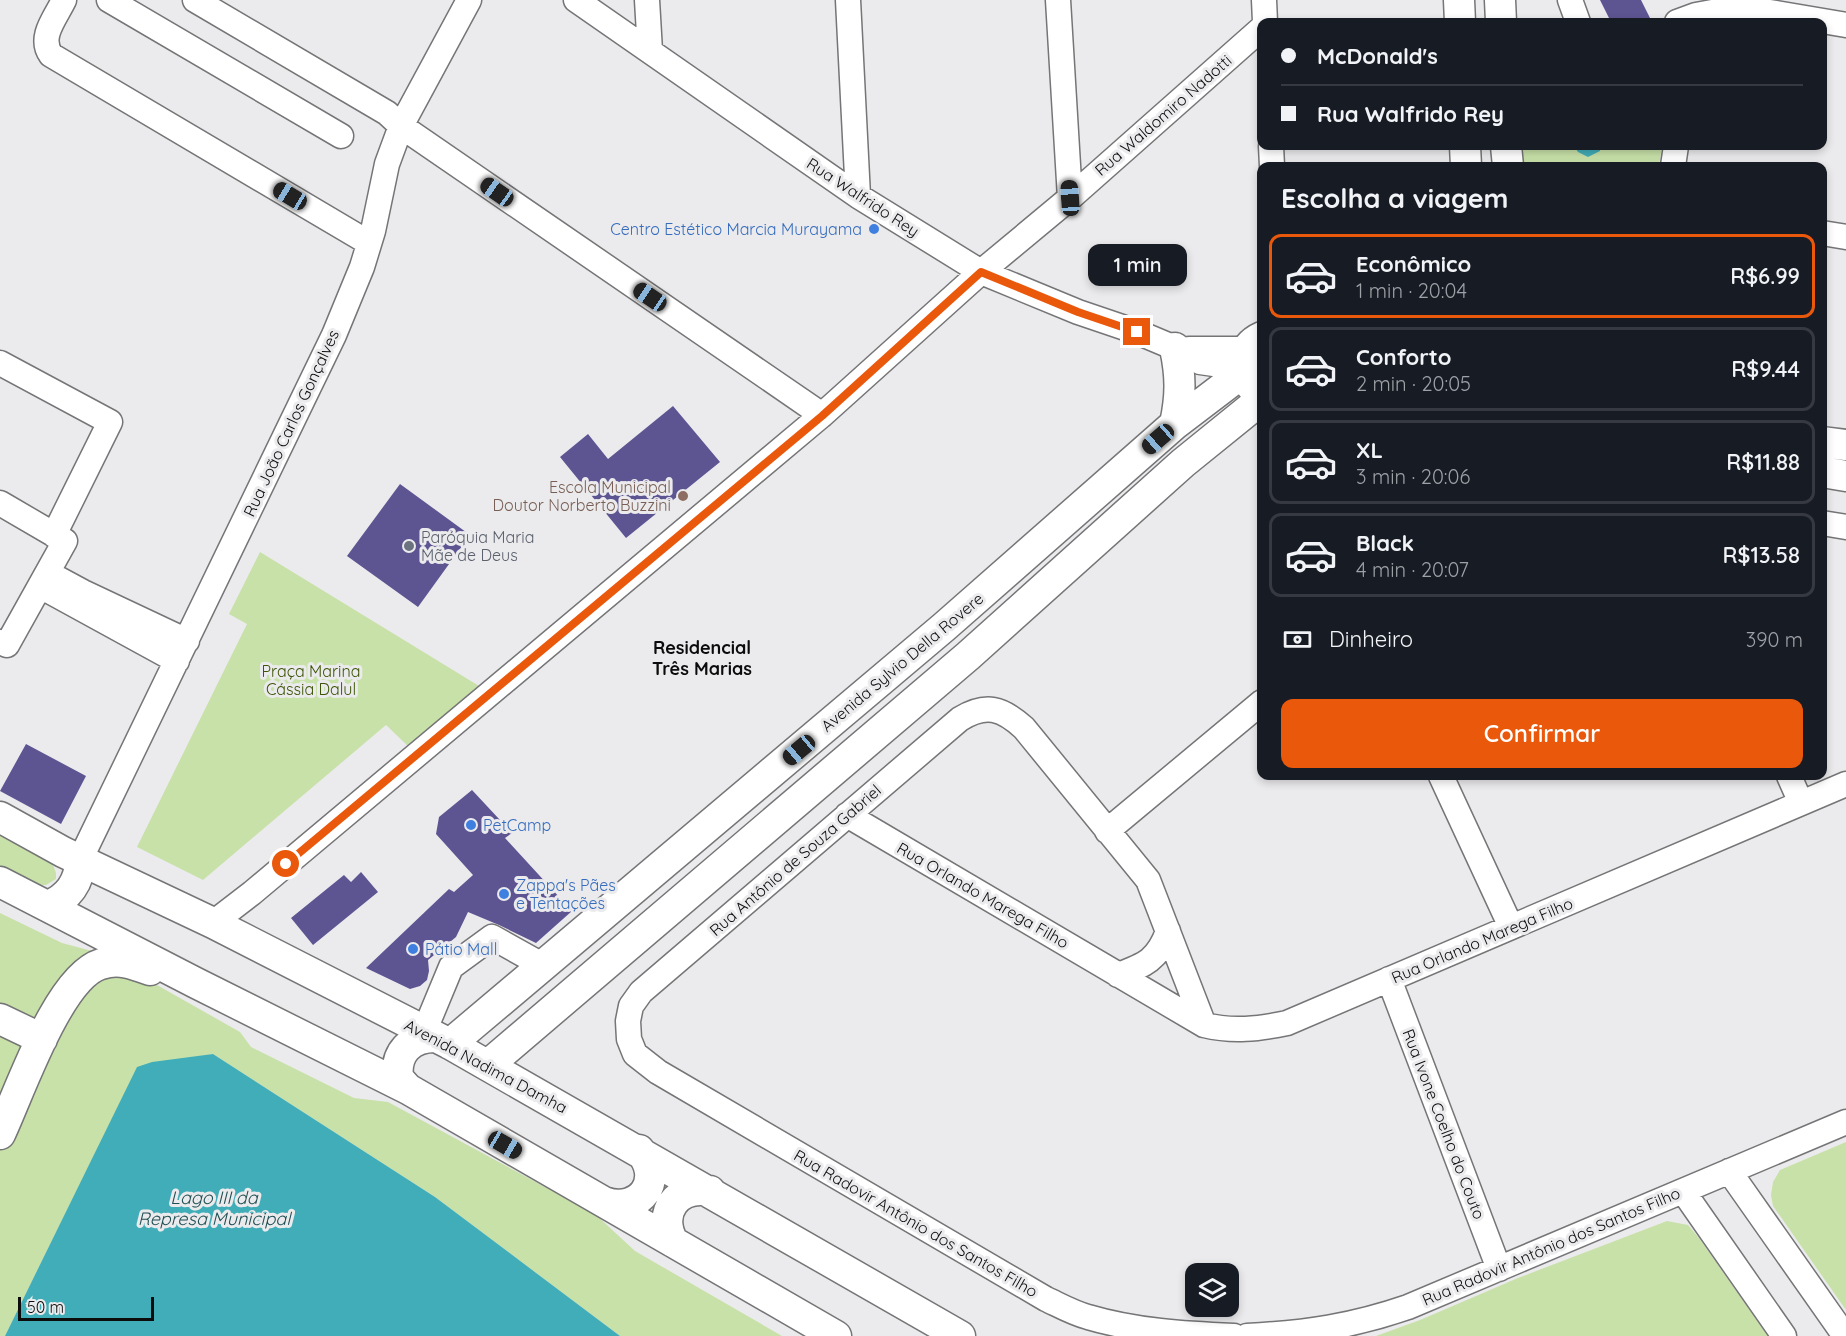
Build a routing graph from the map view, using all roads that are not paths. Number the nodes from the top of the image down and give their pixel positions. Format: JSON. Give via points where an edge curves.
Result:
{"nodes":[{"id":1,"x":64,"y":0,"type":"edge"},
{"id":2,"x":109,"y":0,"type":"edge"},
{"id":3,"x":195,"y":0,"type":"edge"},
{"id":4,"x":469,"y":0,"type":"edge"},
{"id":5,"x":576,"y":0,"type":"edge"},
{"id":6,"x":647,"y":0,"type":"edge"},
{"id":7,"x":848,"y":0,"type":"edge"},
{"id":8,"x":1058,"y":0,"type":"edge"},
{"id":9,"x":1264,"y":0,"type":"edge"},
{"id":10,"x":1459,"y":0,"type":"edge"},
{"id":11,"x":1500,"y":0,"type":"edge"},
{"id":12,"x":1569,"y":0,"type":"edge"},
{"id":13,"x":1733,"y":4,"type":"edge"},
{"id":14,"x":1691,"y":15,"type":"edge"},
{"id":15,"x":1265,"y":18,"type":"edge"},
{"id":16,"x":1460,"y":18,"type":"edge"},
{"id":17,"x":1501,"y":18,"type":"edge"},
{"id":18,"x":1576,"y":18,"type":"edge"},
{"id":19,"x":1808,"y":18,"type":"edge"},
{"id":20,"x":1827,"y":21,"type":"edge"},
{"id":21,"x":1846,"y":25,"type":"edge"},
{"id":22,"x":1257,"y":32,"type":"edge"},
{"id":23,"x":650,"y":51,"type":"junction"},
{"id":24,"x":401,"y":126,"type":"junction"},
{"id":25,"x":341,"y":136,"type":"dead end"},
{"id":26,"x":858,"y":196,"type":"junction"},
{"id":27,"x":1070,"y":198,"type":"junction"},
{"id":28,"x":1827,"y":234,"type":"edge"},
{"id":29,"x":1846,"y":237,"type":"edge"},
{"id":30,"x":369,"y":243,"type":"junction"},
{"id":31,"x":981,"y":272,"type":"junction"},
{"id":32,"x":1175,"y":348,"type":"junction"},
{"id":33,"x":0,"y":363,"type":"edge"},
{"id":34,"x":1251,"y":364,"type":"edge"},
{"id":35,"x":1257,"y":403,"type":"edge"},
{"id":36,"x":822,"y":416,"type":"junction"},
{"id":37,"x":1175,"y":424,"type":"junction"},
{"id":38,"x":1827,"y":443,"type":"edge"},
{"id":39,"x":1846,"y":446,"type":"edge"},
{"id":40,"x":1827,"y":473,"type":"edge"},
{"id":41,"x":1846,"y":476,"type":"edge"},
{"id":42,"x":0,"y":503,"type":"edge"},
{"id":43,"x":1827,"y":524,"type":"edge"},
{"id":44,"x":1846,"y":526,"type":"edge"},
{"id":45,"x":54,"y":535,"type":"junction"},
{"id":46,"x":44,"y":579,"type":"junction"},
{"id":47,"x":944,"y":627,"type":"junction"},
{"id":48,"x":0,"y":642,"type":"edge"},
{"id":49,"x":182,"y":651,"type":"junction"},
{"id":50,"x":968,"y":656,"type":"junction"},
{"id":51,"x":1257,"y":706,"type":"edge"},
{"id":52,"x":1443,"y":780,"type":"edge"},
{"id":53,"x":1791,"y":780,"type":"edge"},
{"id":54,"x":1846,"y":784,"type":"edge"},
{"id":55,"x":1801,"y":803,"type":"junction"},
{"id":56,"x":847,"y":815,"type":"junction"},
{"id":57,"x":0,"y":817,"type":"edge"},
{"id":58,"x":1107,"y":831,"type":"junction"},
{"id":59,"x":78,"y":850,"type":"junction"},
{"id":60,"x":0,"y":882,"type":"edge"},
{"id":61,"x":48,"y":906,"type":"junction"},
{"id":62,"x":213,"y":923,"type":"junction"},
{"id":63,"x":1511,"y":927,"type":"junction"},
{"id":64,"x":1168,"y":932,"type":"junction"},
{"id":65,"x":544,"y":966,"type":"junction"},
{"id":66,"x":1118,"y":975,"type":"junction"},
{"id":67,"x":1389,"y":979,"type":"junction"},
{"id":68,"x":196,"y":983,"type":"junction"},
{"id":69,"x":570,"y":995,"type":"junction"},
{"id":70,"x":0,"y":1019,"type":"edge"},
{"id":71,"x":1204,"y":1025,"type":"junction"},
{"id":72,"x":436,"y":1038,"type":"junction"},
{"id":73,"x":42,"y":1039,"type":"junction"},
{"id":74,"x":629,"y":1039,"type":"joint"},
{"id":75,"x":488,"y":1065,"type":"junction"},
{"id":76,"x":408,"y":1089,"type":"junction"},
{"id":77,"x":1846,"y":1122,"type":"edge"},
{"id":78,"x":0,"y":1134,"type":"edge"},
{"id":79,"x":639,"y":1150,"type":"junction"},
{"id":80,"x":1729,"y":1171,"type":"junction"},
{"id":81,"x":710,"y":1191,"type":"junction"},
{"id":82,"x":1683,"y":1191,"type":"junction"},
{"id":83,"x":604,"y":1202,"type":"junction"},
{"id":84,"x":673,"y":1242,"type":"junction"},
{"id":85,"x":1499,"y":1269,"type":"junction"},
{"id":86,"x":836,"y":1336,"type":"edge"},
{"id":87,"x":960,"y":1336,"type":"edge"},
{"id":88,"x":1234,"y":1336,"type":"edge"},
{"id":89,"x":1247,"y":1336,"type":"edge"},
{"id":90,"x":1784,"y":1336,"type":"edge"},
{"id":91,"x":1845,"y":1336,"type":"edge"}],
"edges":[{"from":1,"to":30,"type":"street","via":[[45,37],[51,55]]},
{"from":2,"to":25,"type":"street"},
{"from":3,"to":24,"type":"street","via":[[387,113]]},
{"from":4,"to":24,"type":"street","name":"Rua João Carlos Gonçalves"},
{"from":5,"to":23,"type":"street","name":"Rua Walfrido Rey"},
{"from":6,"to":23,"type":"street"},
{"from":7,"to":26,"type":"street"},
{"from":8,"to":27,"type":"street"},
{"from":9,"to":15,"type":"street"},
{"from":10,"to":16,"type":"main road"},
{"from":11,"to":17,"type":"main road"},
{"from":12,"to":18,"type":"street"},
{"from":13,"to":14,"type":"street"},
{"from":13,"to":19,"type":"street"},
{"from":20,"to":21,"type":"street"},
{"from":22,"to":27,"type":"street","name":"Rua Waldomiro Nadotti"},
{"from":23,"to":26,"type":"street","name":"Rua Walfrido Rey"},
{"from":24,"to":30,"type":"street","name":"Rua João Carlos Gonçalves","via":[[387,164]]},
{"from":24,"to":36,"type":"street"},
{"from":26,"to":31,"type":"street","name":"Rua Walfrido Rey"},
{"from":27,"to":31,"type":"street","name":"Rua Waldomiro Nadotti"},
{"from":28,"to":29,"type":"street"},
{"from":30,"to":49,"type":"street","name":"Rua João Carlos Gonçalves","via":[[334,335]]},
{"from":31,"to":32,"type":"street","name":"Rua Walfrido Rey"},
{"from":31,"to":36,"type":"street","name":"Rua Waldomiro Nadotti"},
{"from":32,"to":34,"type":"street","name":"Rua Walfrido Rey"},
{"from":32,"to":37,"type":"main road","via":[[1180,396]]},
{"from":33,"to":45,"type":"street","via":[[110,422]]},
{"from":34,"to":37,"type":"main road","name":"Avenida Sylvio Della Rovere"},
{"from":35,"to":50,"type":"main road"},
{"from":36,"to":62,"type":"street","name":"Rua Waldomiro Nadotti"},
{"from":37,"to":47,"type":"main road","name":"Avenida Sylvio Della Rovere"},
{"from":38,"to":39,"type":"main road"},
{"from":40,"to":41,"type":"main road"},
{"from":42,"to":45,"type":"street"},
{"from":43,"to":44,"type":"street"},
{"from":45,"to":46,"type":"street","via":[[65,541]]},
{"from":46,"to":48,"type":"street","via":[[7,645]]},
{"from":46,"to":49,"type":"street","via":[[83,592]]},
{"from":47,"to":50,"type":"main road"},
{"from":47,"to":65,"type":"main road","name":"Avenida Sylvio Della Rovere"},
{"from":49,"to":59,"type":"street","name":"Rua João Carlos Gonçalves"},
{"from":50,"to":69,"type":"main road"},
{"from":51,"to":58,"type":"street"},
{"from":52,"to":63,"type":"street"},
{"from":53,"to":55,"type":"street"},
{"from":54,"to":55,"type":"street","name":"Rua Orlando Marega Filho"},
{"from":55,"to":63,"type":"street","name":"Rua Orlando Marega Filho"},
{"from":56,"to":58,"type":"street","name":"Rua Antônio de Souza Gabriel","via":[[960,719],[994,710],[1006,713],[1024,728]]},
{"from":56,"to":66,"type":"street","name":"Rua Orlando Marega Filho"},
{"from":56,"to":74,"type":"street","name":"Rua Antônio de Souza Gabriel","via":[[641,992],[631,1006]]},
{"from":57,"to":59,"type":"main road","name":"Avenida Nadima Damha"},
{"from":58,"to":64,"type":"street","via":[[1148,880]]},
{"from":59,"to":61,"type":"main road","via":[[78,875],[72,888]]},
{"from":59,"to":62,"type":"main road","name":"Avenida Nadima Damha"},
{"from":60,"to":61,"type":"main road"},
{"from":61,"to":68,"type":"main road"},
{"from":62,"to":72,"type":"main road","name":"Avenida Nadima Damha"},
{"from":63,"to":67,"type":"street","name":"Rua Orlando Marega Filho"},
{"from":64,"to":66,"type":"street","via":[[1163,946],[1150,961]]},
{"from":64,"to":71,"type":"street"},
{"from":65,"to":69,"type":"main road"},
{"from":65,"to":72,"type":"main road","name":"Avenida Sylvio Della Rovere"},
{"from":65,"to":72,"type":"street","via":[[492,937],[451,966]]},
{"from":66,"to":71,"type":"street","name":"Rua Orlando Marega Filho"},
{"from":67,"to":71,"type":"street","name":"Rua Orlando Marega Filho","via":[[1287,1023],[1245,1030]]},
{"from":67,"to":85,"type":"street","name":"Rua Ivone Coelho do Couto"},
{"from":68,"to":73,"type":"main road","via":[[122,961],[100,964],[73,986]]},
{"from":68,"to":76,"type":"main road"},
{"from":69,"to":75,"type":"main road"},
{"from":70,"to":73,"type":"main road"},
{"from":72,"to":75,"type":"main road","name":"Avenida Nadima Damha"},
{"from":72,"to":76,"type":"main road","via":[[412,1042],[402,1051],[398,1078]]},
{"from":73,"to":78,"type":"main road"},
{"from":74,"to":88,"type":"street","name":"Rua Radovir Antônio dos Santos Filho","via":[[635,1053],[658,1072],[1046,1299],[1086,1317],[1112,1323]]},
{"from":75,"to":79,"type":"main road","name":"Avenida Nadima Damha"},
{"from":76,"to":83,"type":"main road"},
{"from":77,"to":80,"type":"street","name":"Rua Radovir Antônio dos Santos Filho"},
{"from":79,"to":81,"type":"main road","name":"Avenida Nadima Damha"},
{"from":79,"to":83,"type":"main road","via":[[650,1170],[645,1193],[622,1206]]},
{"from":80,"to":82,"type":"street","name":"Rua Radovir Antônio dos Santos Filho"},
{"from":80,"to":91,"type":"street"},
{"from":81,"to":84,"type":"main road","via":[[686,1192],[674,1202],[667,1218]]},
{"from":81,"to":87,"type":"main road","name":"Avenida Nadima Damha"},
{"from":82,"to":85,"type":"street","name":"Rua Radovir Antônio dos Santos Filho"},
{"from":82,"to":90,"type":"street"},
{"from":83,"to":84,"type":"main road"},
{"from":84,"to":86,"type":"main road"},
{"from":85,"to":89,"type":"street","name":"Rua Radovir Antônio dos Santos Filho","via":[[1372,1319],[1338,1328]]}]}
